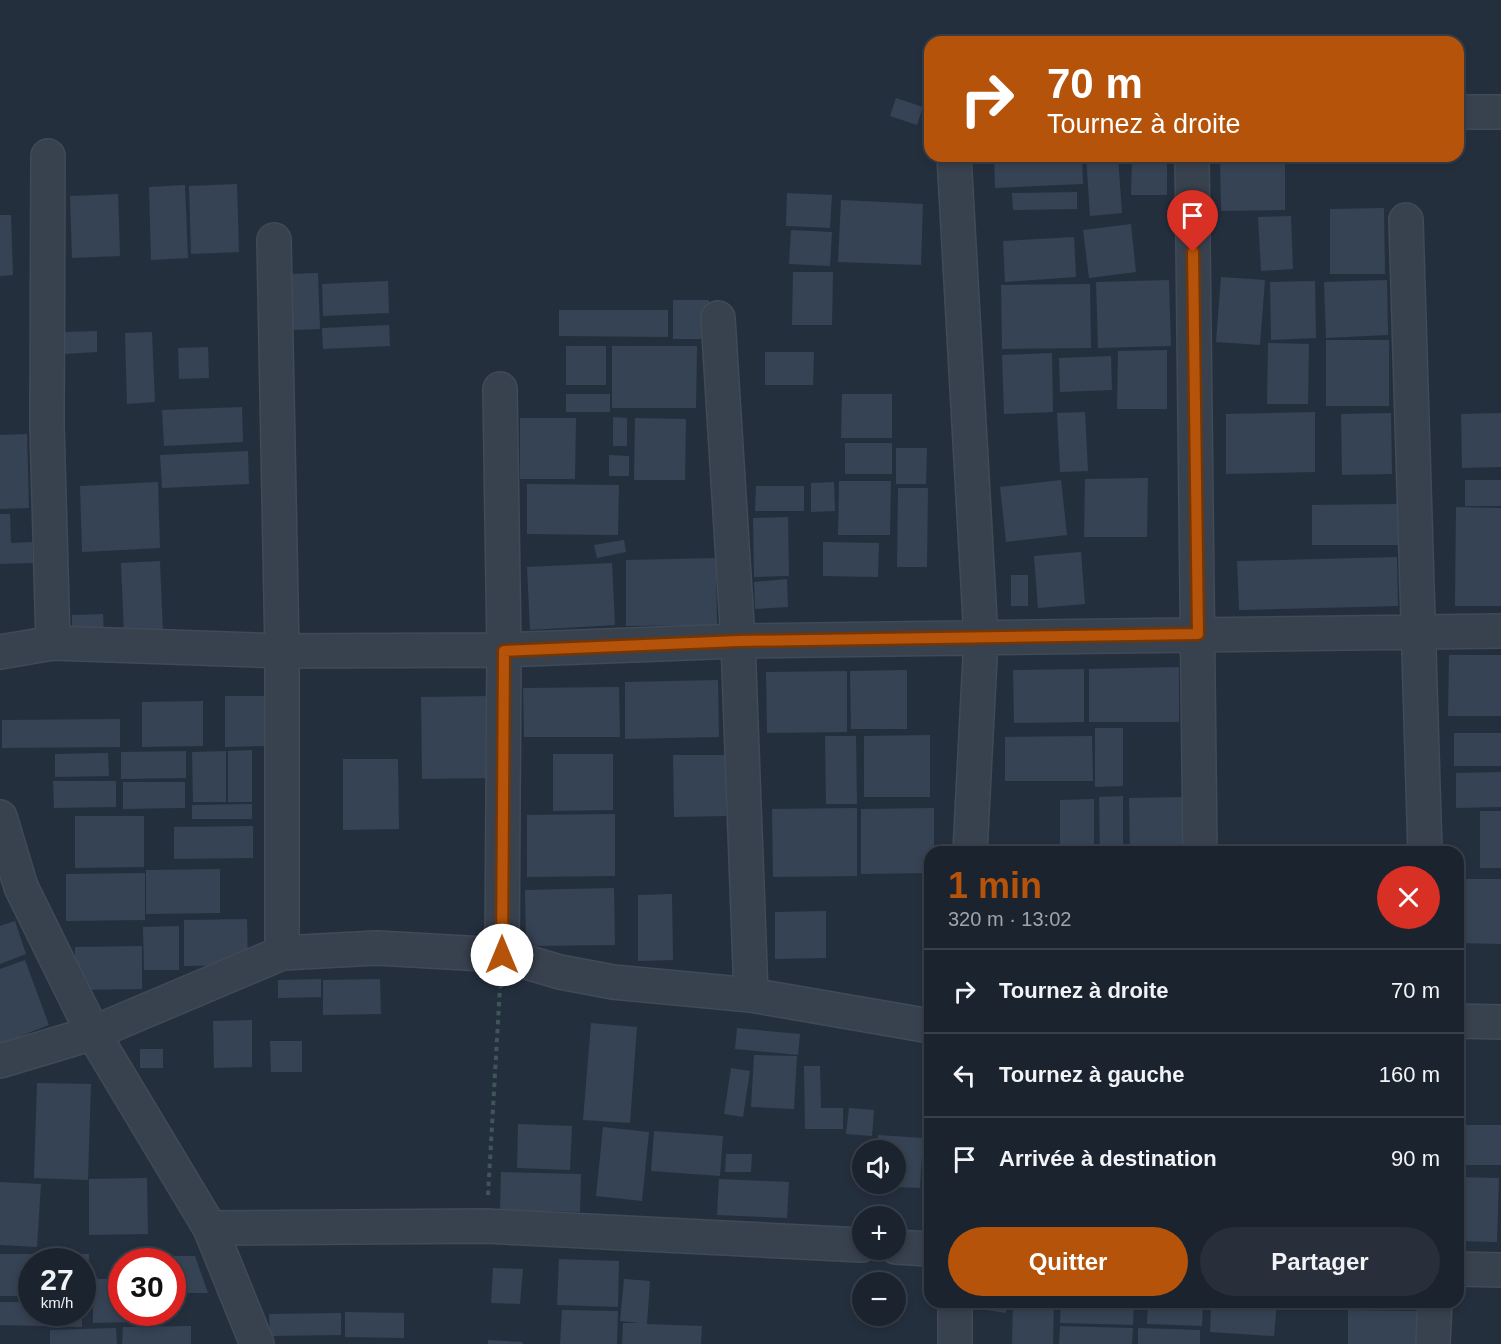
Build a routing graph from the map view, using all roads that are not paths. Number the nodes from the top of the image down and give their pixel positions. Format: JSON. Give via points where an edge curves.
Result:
{"nodes":[{"id":1,"x":1464,"y":112,"type":"edge"},
{"id":2,"x":1501,"y":112,"type":"edge"},
{"id":3,"x":48,"y":156,"type":"dead end"},
{"id":4,"x":954,"y":162,"type":"edge"},
{"id":5,"x":1192,"y":162,"type":"edge"},
{"id":6,"x":1406,"y":220,"type":"dead end"},
{"id":7,"x":274,"y":240,"type":"dead end"},
{"id":8,"x":718,"y":318,"type":"dead end"},
{"id":9,"x":500,"y":389,"type":"dead end"},
{"id":10,"x":1420,"y":630,"type":"junction"},
{"id":11,"x":1501,"y":631,"type":"edge"},
{"id":12,"x":1198,"y":634,"type":"junction"},
{"id":13,"x":981,"y":638,"type":"junction"},
{"id":14,"x":738,"y":641,"type":"junction"},
{"id":15,"x":53,"y":643,"type":"junction"},
{"id":16,"x":282,"y":651,"type":"junction"},
{"id":17,"x":504,"y":651,"type":"junction"},
{"id":18,"x":0,"y":652,"type":"edge"},
{"id":19,"x":0,"y":817,"type":"edge"},
{"id":20,"x":970,"y":846,"type":"edge"},
{"id":21,"x":1200,"y":846,"type":"edge"},
{"id":22,"x":1425,"y":846,"type":"edge"},
{"id":23,"x":10,"y":891,"type":"edge"},
{"id":24,"x":282,"y":953,"type":"junction"},
{"id":25,"x":502,"y":955,"type":"junction"},
{"id":26,"x":751,"y":995,"type":"junction"},
{"id":27,"x":1464,"y":1021,"type":"edge"},
{"id":28,"x":1501,"y":1022,"type":"edge"},
{"id":29,"x":924,"y":1025,"type":"edge"},
{"id":30,"x":93,"y":1033,"type":"junction"},
{"id":31,"x":0,"y":1061,"type":"edge"},
{"id":32,"x":210,"y":1228,"type":"junction"},
{"id":33,"x":852,"y":1244,"type":"edge"},
{"id":34,"x":906,"y":1248,"type":"edge"},
{"id":35,"x":924,"y":1249,"type":"edge"},
{"id":36,"x":1464,"y":1269,"type":"edge"},
{"id":37,"x":1501,"y":1270,"type":"edge"},
{"id":38,"x":955,"y":1308,"type":"edge"},
{"id":39,"x":1435,"y":1308,"type":"edge"},
{"id":40,"x":257,"y":1344,"type":"edge"},
{"id":41,"x":955,"y":1344,"type":"edge"},
{"id":42,"x":1433,"y":1344,"type":"edge"}],
"edges":[{"from":1,"to":2,"type":"street"},
{"from":3,"to":15,"type":"street","via":[[47,425]]},
{"from":4,"to":13,"type":"street"},
{"from":5,"to":12,"type":"street"},
{"from":6,"to":10,"type":"street"},
{"from":7,"to":16,"type":"street"},
{"from":8,"to":14,"type":"street"},
{"from":9,"to":17,"type":"street"},
{"from":10,"to":11,"type":"street"},
{"from":10,"to":12,"type":"street"},
{"from":10,"to":22,"type":"street"},
{"from":12,"to":13,"type":"street"},
{"from":12,"to":21,"type":"street"},
{"from":13,"to":14,"type":"street"},
{"from":13,"to":20,"type":"street"},
{"from":14,"to":17,"type":"street"},
{"from":14,"to":26,"type":"street"},
{"from":15,"to":16,"type":"street"},
{"from":15,"to":18,"type":"street"},
{"from":16,"to":17,"type":"street"},
{"from":16,"to":24,"type":"street"},
{"from":17,"to":25,"type":"street"},
{"from":19,"to":23,"type":"street"},
{"from":23,"to":30,"type":"street"},
{"from":24,"to":25,"type":"street","via":[[377,948]]},
{"from":24,"to":30,"type":"street"},
{"from":25,"to":26,"type":"street","via":[[613,982]]},
{"from":26,"to":29,"type":"street"},
{"from":27,"to":28,"type":"street"},
{"from":30,"to":31,"type":"street"},
{"from":30,"to":32,"type":"street"},
{"from":32,"to":33,"type":"street","via":[[486,1226]]},
{"from":32,"to":40,"type":"street"},
{"from":34,"to":35,"type":"street"},
{"from":36,"to":37,"type":"street"},
{"from":38,"to":41,"type":"street"},
{"from":39,"to":42,"type":"street"}]}
